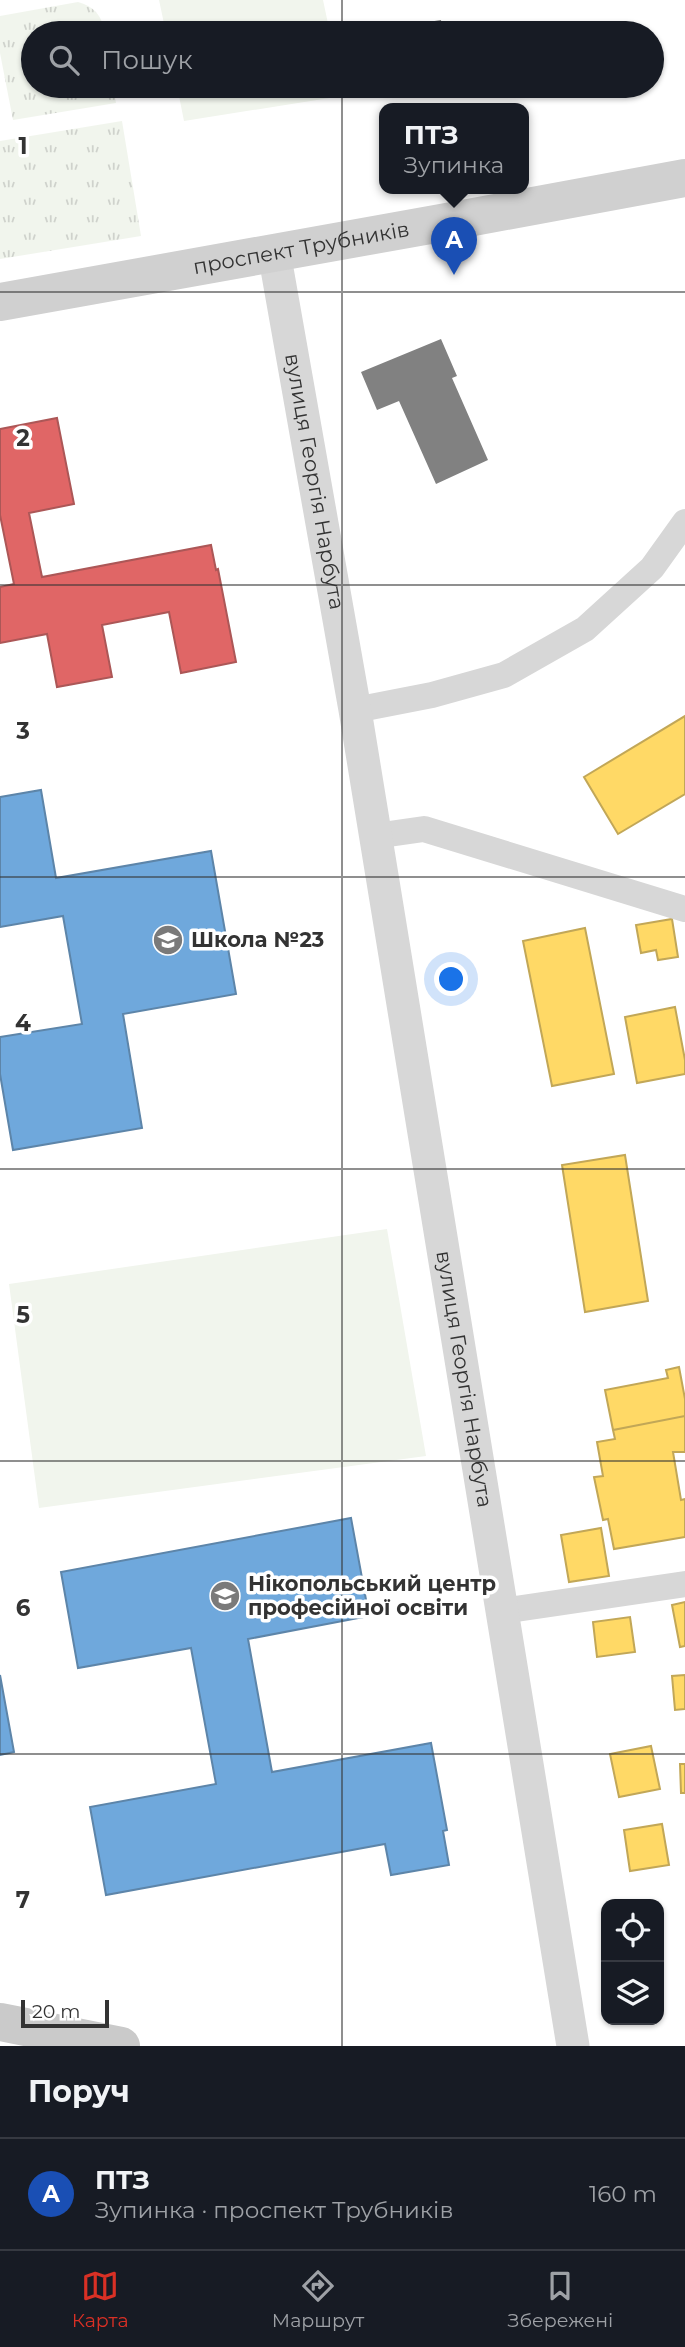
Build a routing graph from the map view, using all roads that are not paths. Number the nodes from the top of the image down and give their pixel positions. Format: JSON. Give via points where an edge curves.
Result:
{"nodes":[{"id":1,"x":685,"y":178,"type":"edge"},
{"id":2,"x":274,"y":252,"type":"junction"},
{"id":3,"x":0,"y":302,"type":"edge"},
{"id":4,"x":685,"y":522,"type":"edge"},
{"id":5,"x":355,"y":710,"type":"junction"},
{"id":6,"x":375,"y":836,"type":"junction"},
{"id":7,"x":685,"y":909,"type":"edge"},
{"id":8,"x":685,"y":1584,"type":"edge"},
{"id":9,"x":502,"y":1611,"type":"junction"},
{"id":10,"x":0,"y":2022,"type":"edge"},
{"id":11,"x":121,"y":2046,"type":"edge"},
{"id":12,"x":573,"y":2046,"type":"edge"}],
"edges":[{"from":1,"to":2,"type":"main road","name":"проспект Трубників"},
{"from":2,"to":3,"type":"main road","name":"проспект Трубників"},
{"from":2,"to":5,"type":"street","name":"вулиця Георгія Нарбута"},
{"from":4,"to":5,"type":"street","via":[[652,568],[585,629],[504,675]]},
{"from":5,"to":6,"type":"street","name":"вулиця Георгія Нарбута"},
{"from":6,"to":7,"type":"street","via":[[424,829]]},
{"from":6,"to":9,"type":"street","name":"вулиця Георгія Нарбута"},
{"from":8,"to":9,"type":"street"},
{"from":9,"to":12,"type":"street","name":"вулиця Георгія Нарбута"},
{"from":10,"to":11,"type":"main road"}]}
